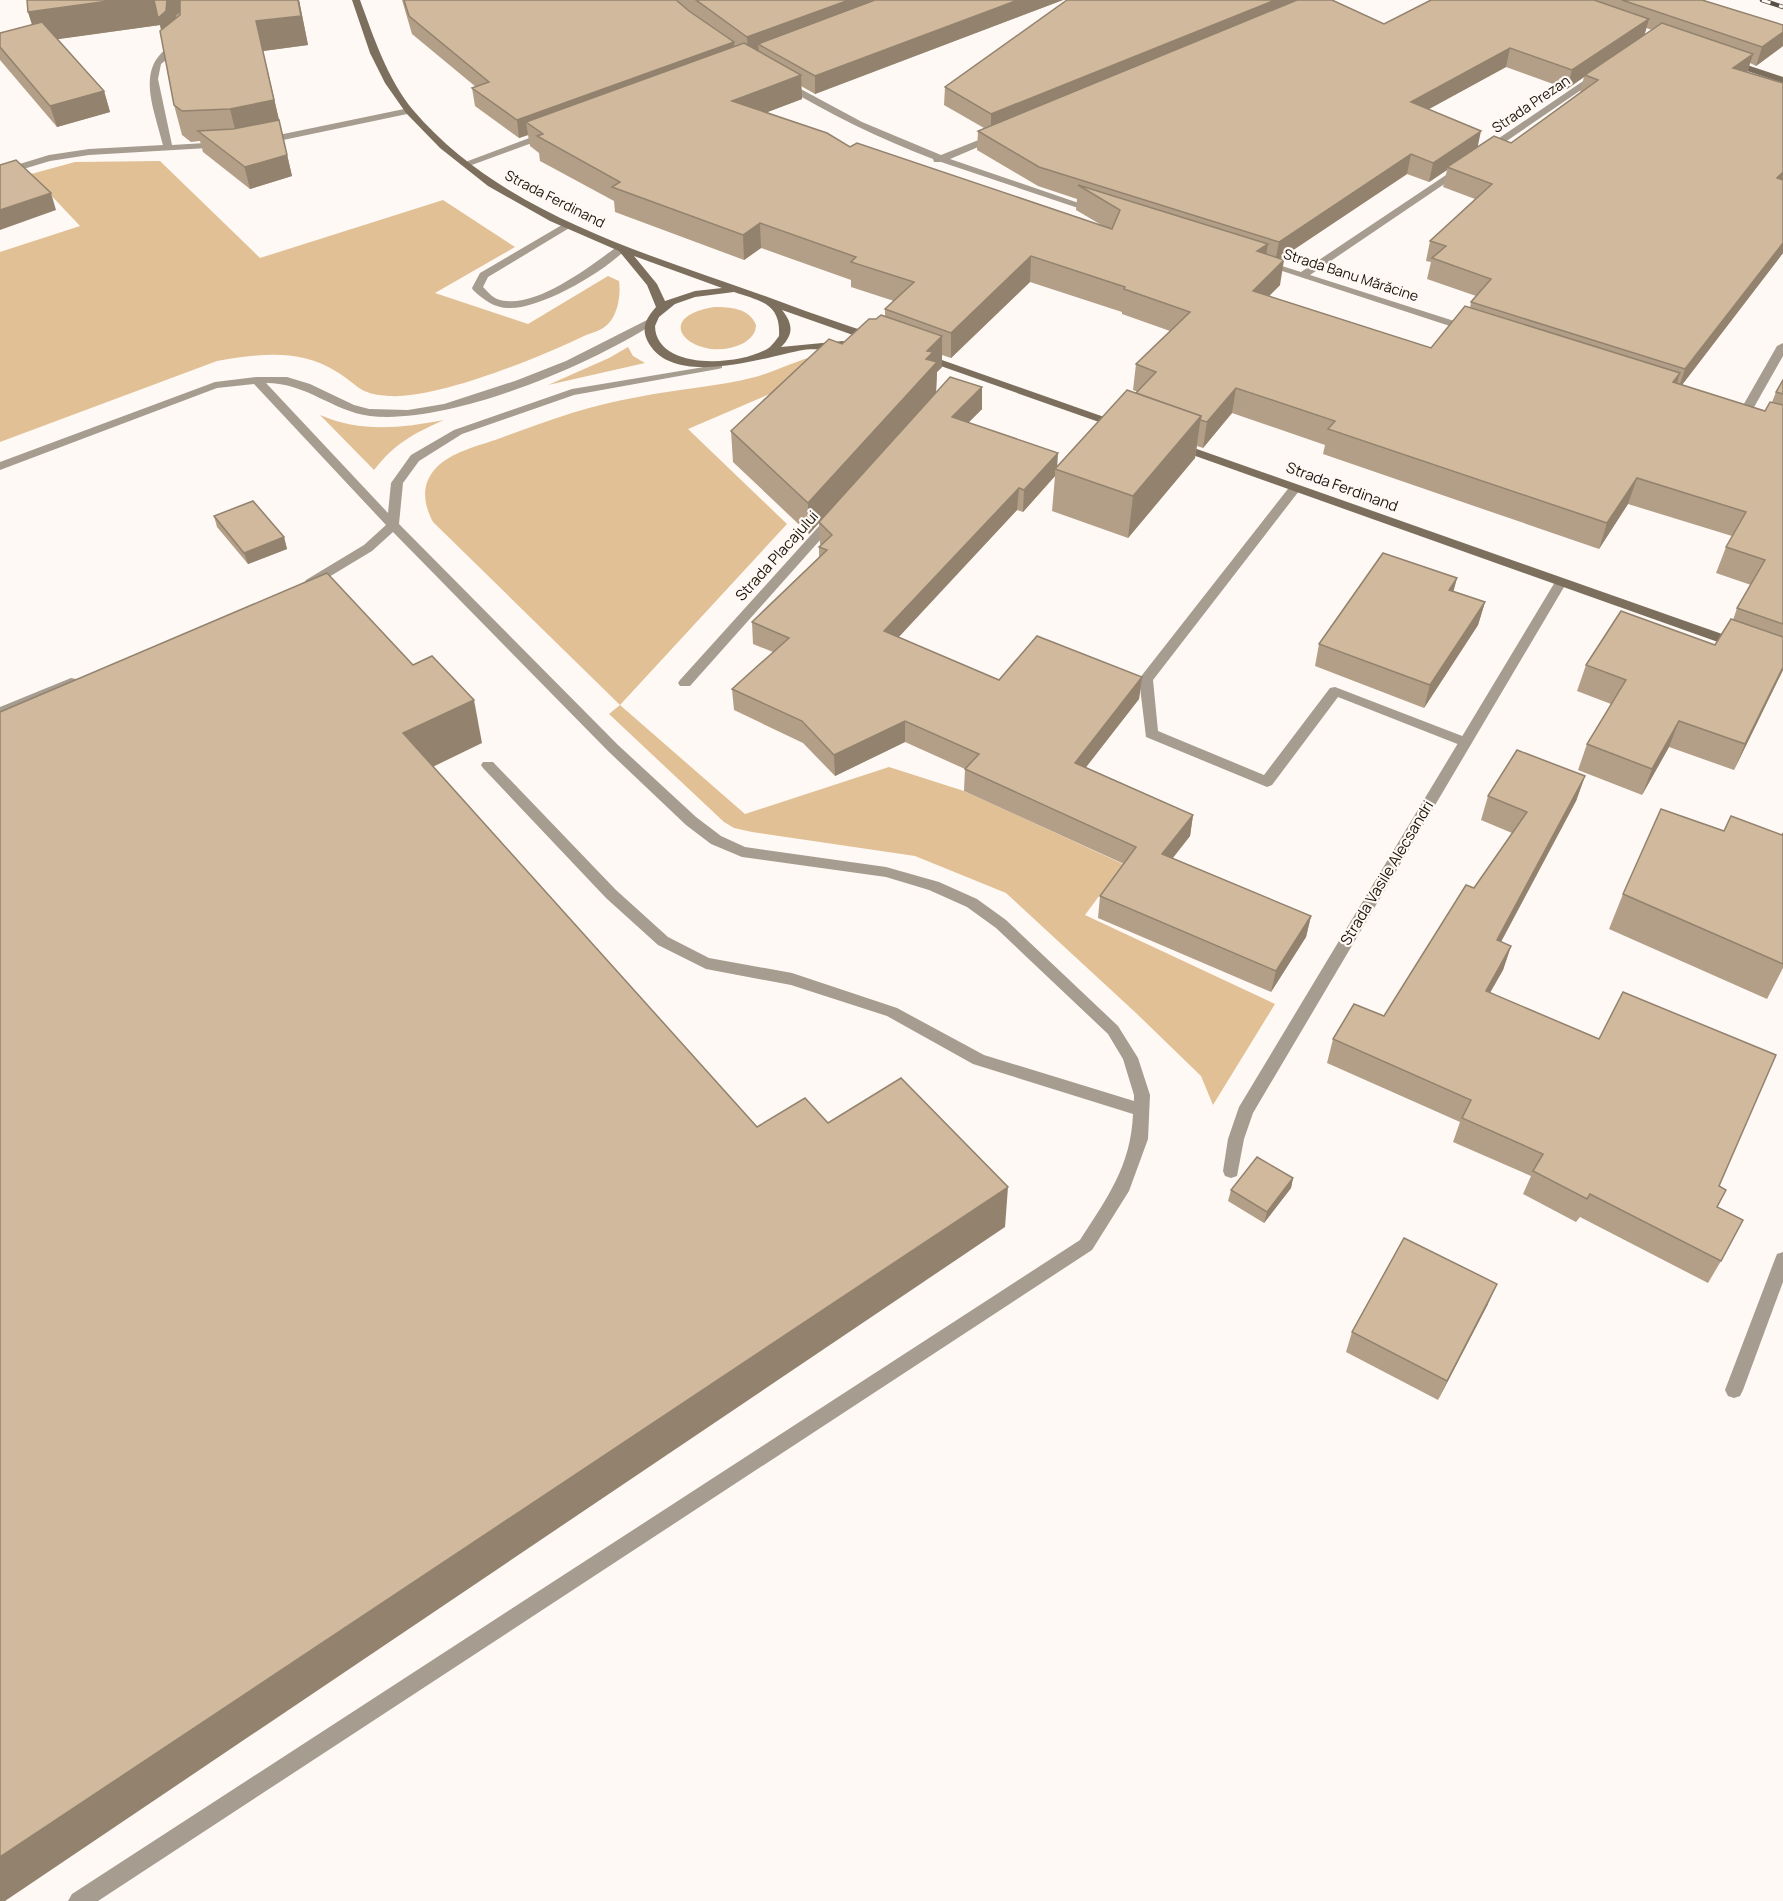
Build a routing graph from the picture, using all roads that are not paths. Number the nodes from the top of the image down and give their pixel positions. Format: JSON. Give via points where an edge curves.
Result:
{"nodes":[{"id":1,"x":356,"y":0,"type":"edge"},
{"id":2,"x":180,"y":32,"type":"edge"},
{"id":3,"x":1719,"y":58,"type":"edge"},
{"id":4,"x":1612,"y":66,"type":"edge"},
{"id":5,"x":775,"y":78,"type":"edge"},
{"id":6,"x":1783,"y":80,"type":"edge"},
{"id":7,"x":410,"y":111,"type":"junction"},
{"id":8,"x":563,"y":128,"type":"edge"},
{"id":9,"x":1001,"y":134,"type":"edge"},
{"id":10,"x":250,"y":143,"type":"edge"},
{"id":11,"x":238,"y":145,"type":"edge"},
{"id":12,"x":168,"y":147,"type":"junction"},
{"id":13,"x":939,"y":160,"type":"junction"},
{"id":14,"x":465,"y":164,"type":"junction"},
{"id":15,"x":0,"y":172,"type":"edge"},
{"id":16,"x":1108,"y":215,"type":"edge"},
{"id":17,"x":567,"y":225,"type":"junction"},
{"id":18,"x":622,"y":248,"type":"junction"},
{"id":19,"x":1257,"y":261,"type":"edge"},
{"id":20,"x":1302,"y":275,"type":"junction"},
{"id":21,"x":737,"y":291,"type":"junction"},
{"id":22,"x":772,"y":303,"type":"junction"},
{"id":23,"x":662,"y":309,"type":"junction"},
{"id":24,"x":651,"y":321,"type":"junction"},
{"id":25,"x":1483,"y":333,"type":"edge"},
{"id":26,"x":1783,"y":346,"type":"edge"},
{"id":27,"x":910,"y":352,"type":"edge"},
{"id":28,"x":766,"y":354,"type":"junction"},
{"id":29,"x":718,"y":366,"type":"junction"},
{"id":30,"x":257,"y":380,"type":"junction"},
{"id":31,"x":1742,"y":416,"type":"edge"},
{"id":32,"x":1134,"y":431,"type":"edge"},
{"id":33,"x":1168,"y":443,"type":"edge"},
{"id":34,"x":0,"y":466,"type":"edge"},
{"id":35,"x":1295,"y":488,"type":"junction"},
{"id":36,"x":845,"y":505,"type":"edge"},
{"id":37,"x":393,"y":525,"type":"junction"},
{"id":38,"x":1561,"y":582,"type":"junction"},
{"id":39,"x":294,"y":590,"type":"edge"},
{"id":40,"x":1749,"y":649,"type":"edge"},
{"id":41,"x":86,"y":676,"type":"edge"},
{"id":42,"x":685,"y":683,"type":"dead end"},
{"id":43,"x":0,"y":712,"type":"edge"},
{"id":44,"x":1465,"y":742,"type":"junction"},
{"id":45,"x":488,"y":765,"type":"dead end"},
{"id":46,"x":1141,"y":1110,"type":"junction"},
{"id":47,"x":1231,"y":1171,"type":"dead end"},
{"id":48,"x":1783,"y":1259,"type":"edge"},
{"id":49,"x":1734,"y":1390,"type":"dead end"},
{"id":50,"x":79,"y":1901,"type":"edge"}],
"edges":[{"from":1,"to":7,"type":"street","name":"Strada Ferdinand","via":[[375,53]]},
{"from":2,"to":12,"type":"street","via":[[182,43],[157,63],[153,79]]},
{"from":3,"to":6,"type":"street"},
{"from":4,"to":20,"type":"street","name":"Strada Prezan"},
{"from":5,"to":13,"type":"street","via":[[846,119]]},
{"from":7,"to":10,"type":"street"},
{"from":7,"to":14,"type":"street","name":"Strada Ferdinand"},
{"from":8,"to":14,"type":"street"},
{"from":9,"to":13,"type":"street"},
{"from":11,"to":12,"type":"street"},
{"from":12,"to":15,"type":"street","via":[[79,153]]},
{"from":13,"to":16,"type":"street"},
{"from":14,"to":17,"type":"street","name":"Strada Ferdinand","via":[[520,201]]},
{"from":17,"to":18,"type":"street","name":"Strada Ferdinand"},
{"from":17,"to":18,"type":"street","via":[[484,275],[477,288],[482,295],[506,305],[530,303],[566,285]]},
{"from":18,"to":21,"type":"street","name":"Strada Ferdinand"},
{"from":18,"to":23,"type":"street","name":"Strada Ferdinand","via":[[652,284]]},
{"from":19,"to":20,"type":"street","name":"Strada Banu Mărăcine"},
{"from":20,"to":25,"type":"street","name":"Strada Banu Mărăcine"},
{"from":21,"to":22,"type":"street","name":"Strada Ferdinand"},
{"from":21,"to":23,"type":"street","name":"Strada Ferdinand","via":[[695,293]]},
{"from":22,"to":28,"type":"street","name":"Strada Ferdinand","via":[[787,322],[786,334]]},
{"from":22,"to":28,"type":"street","name":"Strada Ferdinand","via":[[889,344],[809,346]]},
{"from":23,"to":24,"type":"street","name":"Strada Ferdinand"},
{"from":24,"to":29,"type":"street","name":"Strada Ferdinand","via":[[649,333],[653,344],[664,353],[679,361]]},
{"from":24,"to":30,"type":"street","via":[[560,368],[455,406],[425,412],[368,412],[349,408],[297,383]]},
{"from":26,"to":31,"type":"street"},
{"from":27,"to":32,"type":"street","via":[[961,375]]},
{"from":28,"to":29,"type":"street","name":"Strada Ferdinand"},
{"from":29,"to":37,"type":"street","via":[[572,392],[458,432],[415,458],[397,483]]},
{"from":30,"to":34,"type":"street","via":[[215,385]]},
{"from":30,"to":37,"type":"street"},
{"from":33,"to":35,"type":"street","name":"Strada Ferdinand"},
{"from":35,"to":38,"type":"street","name":"Strada Ferdinand"},
{"from":35,"to":44,"type":"street","via":[[1146,679],[1151,734],[1267,782],[1335,691]]},
{"from":36,"to":42,"type":"street","name":"Strada Placajului"},
{"from":37,"to":39,"type":"street","via":[[368,548]]},
{"from":37,"to":46,"type":"street","via":[[613,748],[691,822],[716,840],[742,852],[886,872],[924,883],[972,903],[1001,924],[1113,1029],[1130,1058],[1142,1095]]},
{"from":38,"to":40,"type":"street","name":"Strada Ferdinand"},
{"from":38,"to":44,"type":"street","name":"Strada Vasile Alecsandri"},
{"from":41,"to":43,"type":"street"},
{"from":44,"to":47,"type":"street","name":"Strada Vasile Alecsandri","via":[[1245,1112]]},
{"from":45,"to":46,"type":"street","via":[[611,894],[663,940],[706,963],[792,979],[892,1012],[979,1060]]},
{"from":46,"to":50,"type":"street","via":[[1140,1139],[1123,1186],[1086,1245]]},
{"from":48,"to":49,"type":"street"}]}
